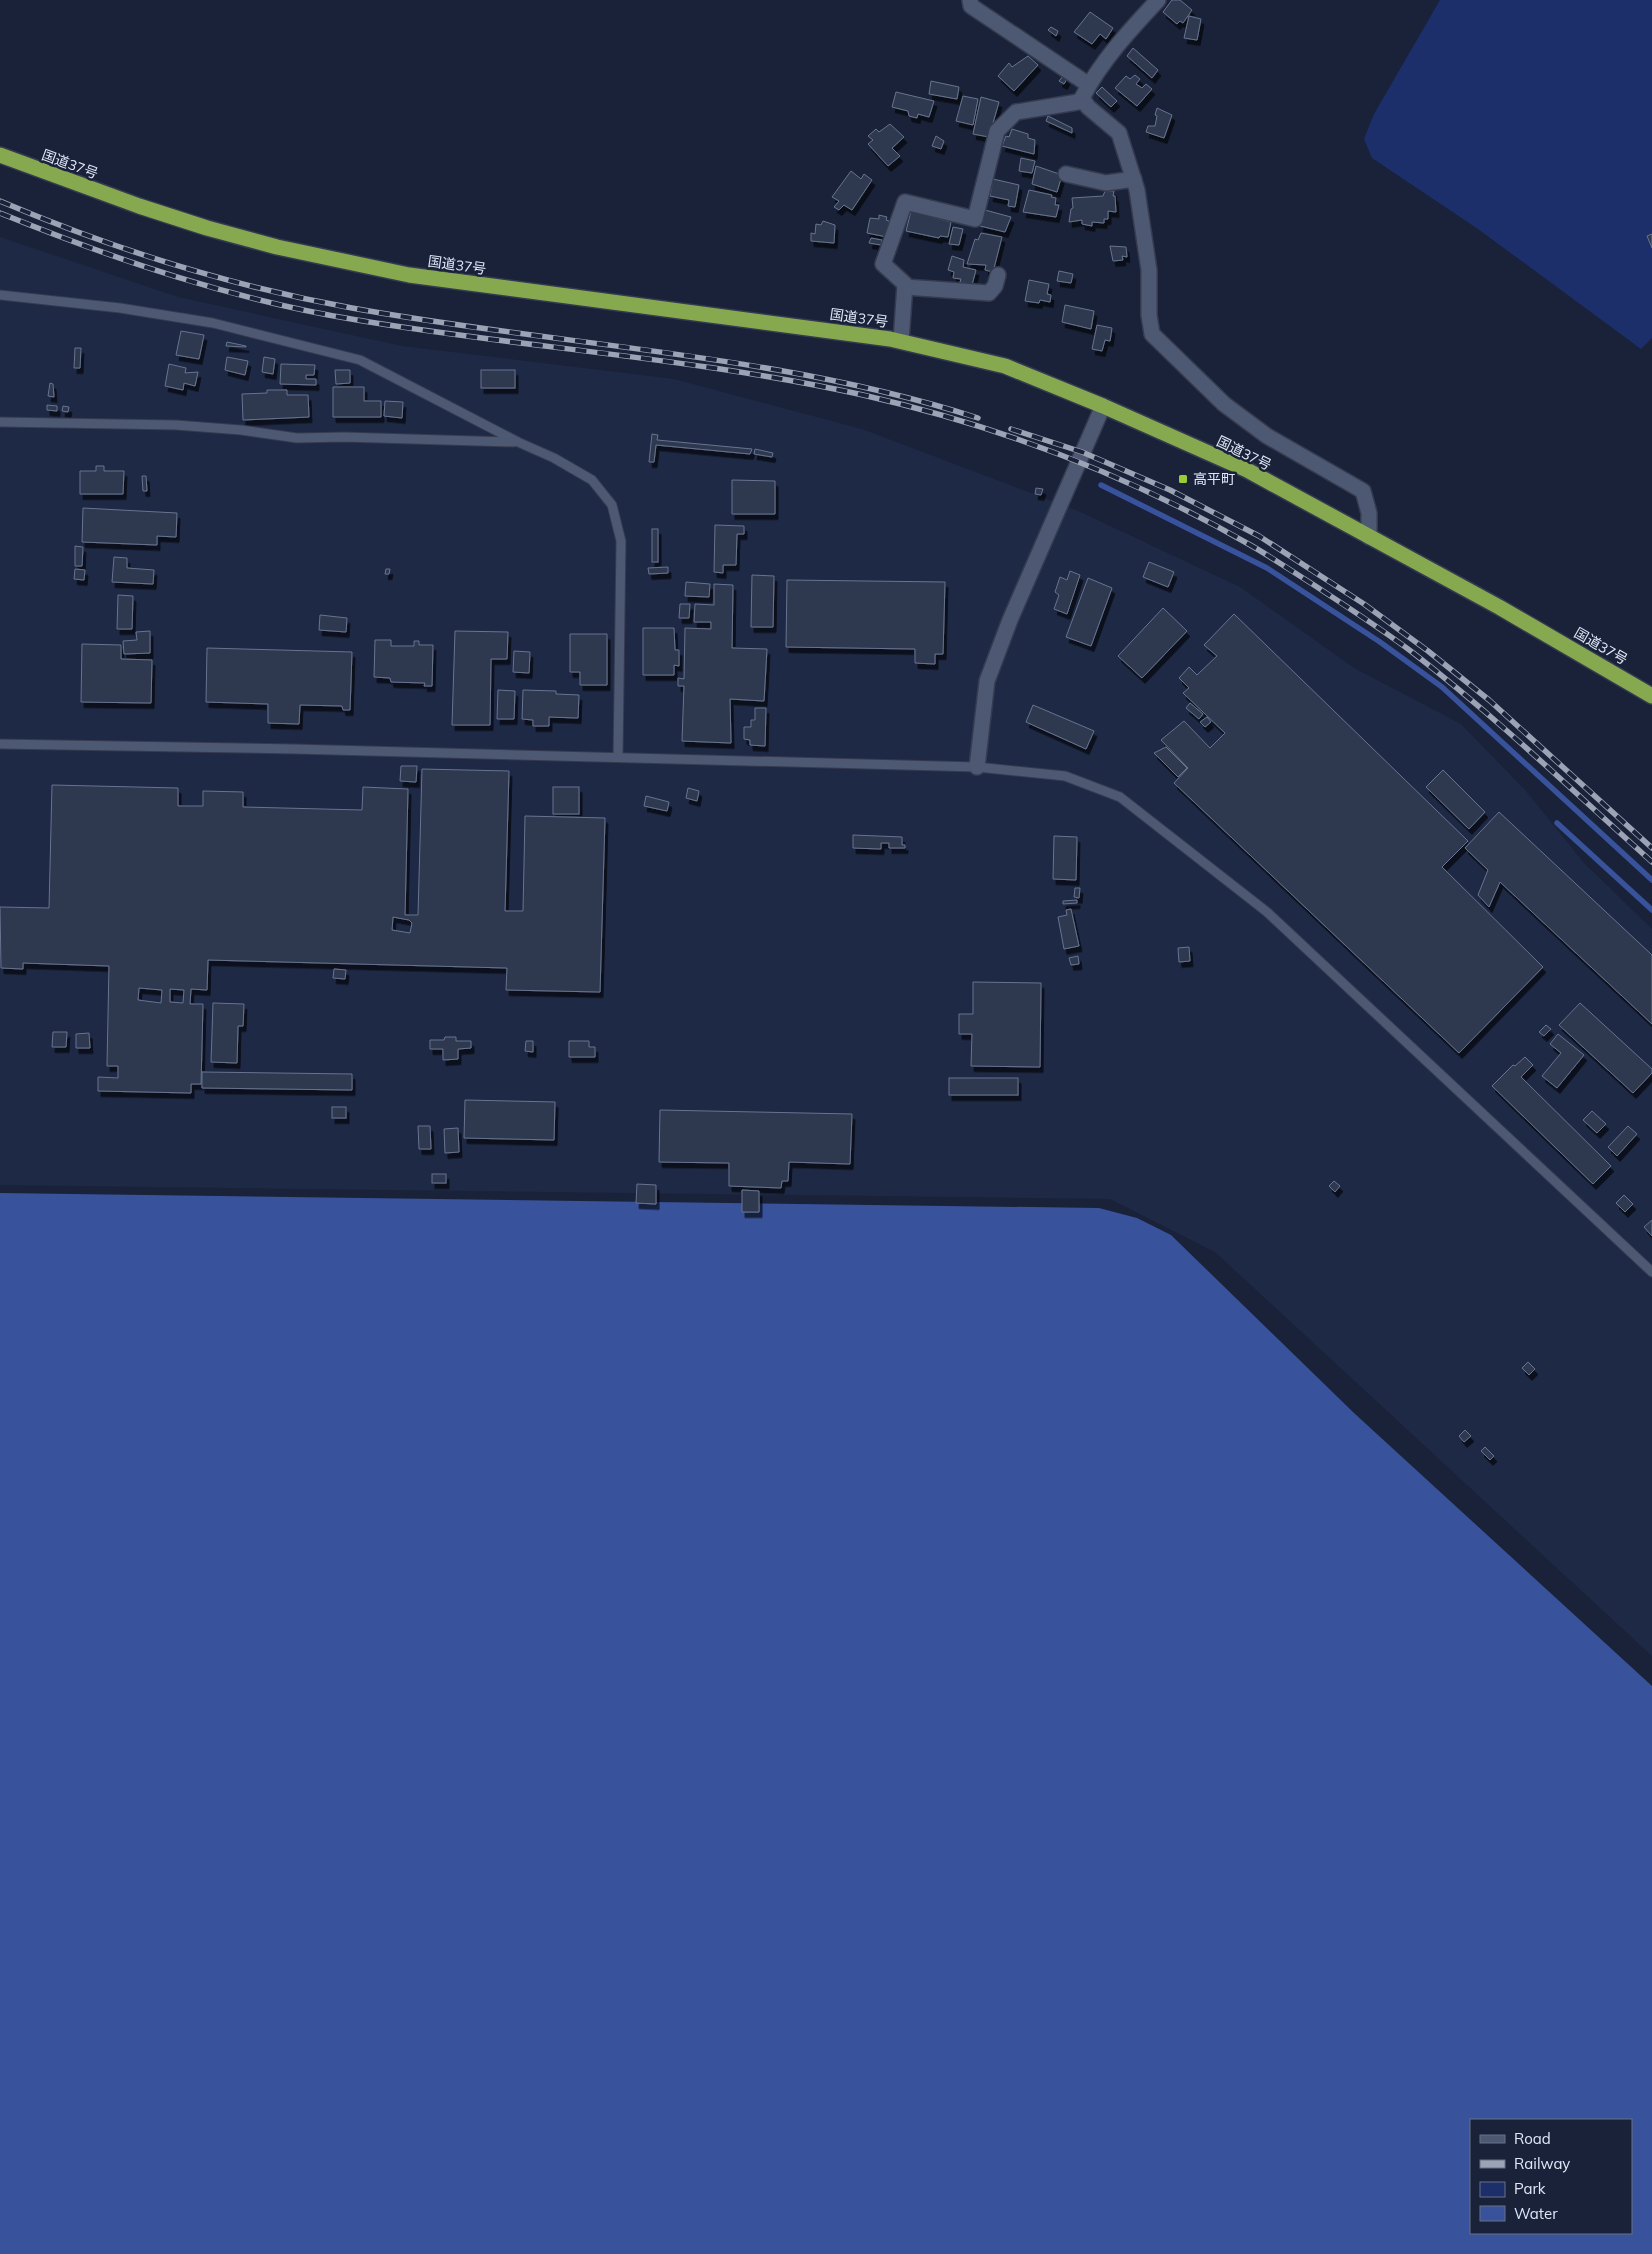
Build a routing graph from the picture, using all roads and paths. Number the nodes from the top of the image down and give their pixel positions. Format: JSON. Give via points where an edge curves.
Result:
{"nodes":[{"id":1,"x":970,"y":0,"type":"edge"},
{"id":2,"x":1158,"y":0,"type":"edge"},
{"id":3,"x":1089,"y":85,"type":"junction"},
{"id":4,"x":1084,"y":101,"type":"junction"},
{"id":5,"x":0,"y":155,"type":"edge"},
{"id":6,"x":1066,"y":174,"type":"dead end"},
{"id":7,"x":1134,"y":179,"type":"junction"},
{"id":8,"x":998,"y":274,"type":"dead end"},
{"id":9,"x":905,"y":287,"type":"junction"},
{"id":10,"x":0,"y":295,"type":"edge"},
{"id":11,"x":901,"y":341,"type":"junction"},
{"id":12,"x":1103,"y":406,"type":"junction"},
{"id":13,"x":0,"y":422,"type":"edge"},
{"id":14,"x":518,"y":442,"type":"junction"},
{"id":15,"x":1369,"y":537,"type":"junction"},
{"id":16,"x":1652,"y":696,"type":"edge"},
{"id":17,"x":0,"y":744,"type":"edge"},
{"id":18,"x":618,"y":757,"type":"junction"},
{"id":19,"x":977,"y":767,"type":"junction"},
{"id":20,"x":1652,"y":1272,"type":"edge"}],
"edges":[{"from":1,"to":3,"type":"street","via":[[971,6]]},
{"from":2,"to":3,"type":"street","via":[[1123,38]]},
{"from":3,"to":4,"type":"street","via":[[1082,98]]},
{"from":4,"to":7,"type":"street","via":[[1119,133]]},
{"from":4,"to":9,"type":"street","via":[[1016,112],[997,132],[975,219],[905,202],[884,264]]},
{"from":5,"to":11,"type":"highway","name":"国道37号","via":[[156,212],[286,249],[409,274]]},
{"from":6,"to":7,"type":"street","via":[[1106,183]]},
{"from":7,"to":15,"type":"street","via":[[1149,270],[1152,334],[1224,404],[1267,436],[1363,491],[1369,513]]},
{"from":8,"to":9,"type":"street","via":[[989,293]]},
{"from":9,"to":11,"type":"street"},
{"from":10,"to":14,"type":"lane","via":[[213,322],[316,347],[360,360]]},
{"from":11,"to":12,"type":"highway","name":"国道37号","via":[[1004,366]]},
{"from":12,"to":15,"type":"highway","name":"国道37号","via":[[1247,470]]},
{"from":12,"to":19,"type":"street","via":[[1010,620],[987,681]]},
{"from":13,"to":14,"type":"lane","via":[[176,425],[297,438]]},
{"from":14,"to":18,"type":"lane","via":[[592,480],[612,505],[621,540]]},
{"from":15,"to":16,"type":"highway","name":"国道37号","via":[[1507,611]]},
{"from":17,"to":18,"type":"lane"},
{"from":18,"to":19,"type":"lane"},
{"from":19,"to":20,"type":"lane","via":[[1065,776],[1120,797],[1267,912]]}]}
